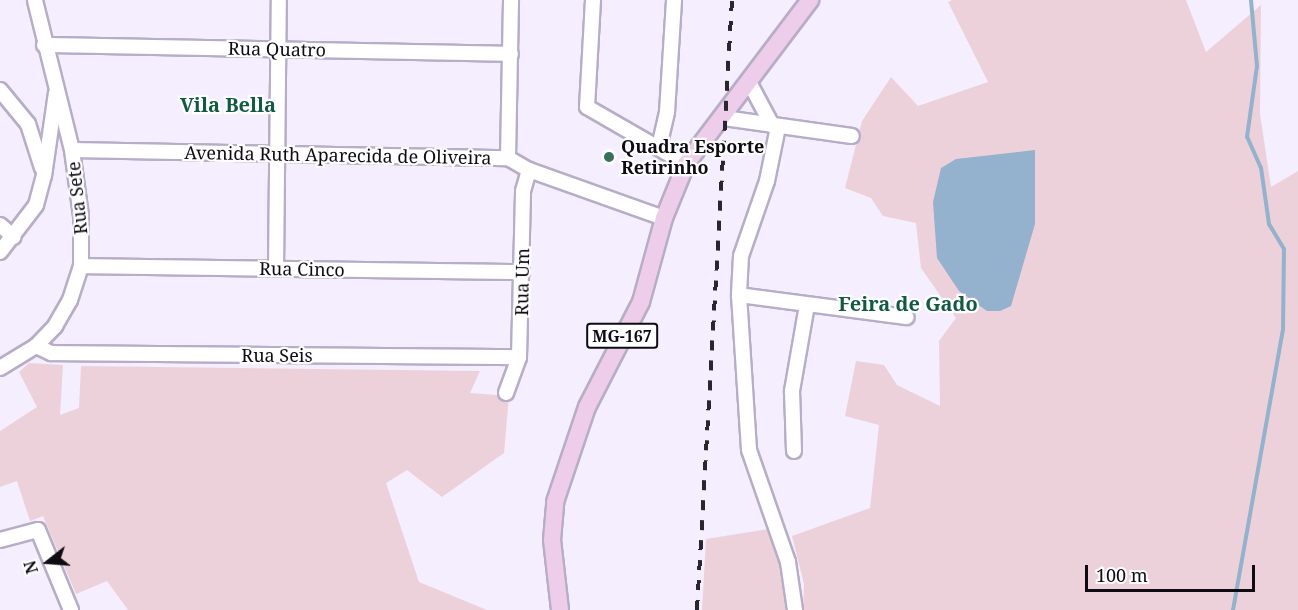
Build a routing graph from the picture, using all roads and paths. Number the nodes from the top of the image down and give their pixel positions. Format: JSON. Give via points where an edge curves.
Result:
{"nodes":[{"id":1,"x":35,"y":0,"type":"edge"},
{"id":2,"x":279,"y":0,"type":"edge"},
{"id":3,"x":511,"y":0,"type":"edge"},
{"id":4,"x":592,"y":0,"type":"edge"},
{"id":5,"x":674,"y":0,"type":"edge"},
{"id":6,"x":810,"y":0,"type":"edge"},
{"id":7,"x":44,"y":45,"type":"junction"},
{"id":8,"x":278,"y":49,"type":"junction"},
{"id":9,"x":511,"y":54,"type":"junction"},
{"id":10,"x":750,"y":82,"type":"junction"},
{"id":11,"x":0,"y":90,"type":"edge"},
{"id":12,"x":57,"y":91,"type":"junction"},
{"id":13,"x":724,"y":118,"type":"junction"},
{"id":14,"x":775,"y":127,"type":"junction"},
{"id":15,"x":852,"y":136,"type":"dead end"},
{"id":16,"x":659,"y":147,"type":"junction"},
{"id":17,"x":72,"y":150,"type":"junction"},
{"id":18,"x":278,"y":154,"type":"junction"},
{"id":19,"x":507,"y":158,"type":"junction"},
{"id":20,"x":686,"y":164,"type":"junction"},
{"id":21,"x":529,"y":170,"type":"junction"},
{"id":22,"x":44,"y":176,"type":"junction"},
{"id":23,"x":664,"y":218,"type":"junction"},
{"id":24,"x":0,"y":225,"type":"edge"},
{"id":25,"x":14,"y":237,"type":"junction"},
{"id":26,"x":0,"y":252,"type":"edge"},
{"id":27,"x":81,"y":266,"type":"junction"},
{"id":28,"x":276,"y":269,"type":"junction"},
{"id":29,"x":522,"y":272,"type":"junction"},
{"id":30,"x":739,"y":295,"type":"junction"},
{"id":31,"x":807,"y":305,"type":"junction"},
{"id":32,"x":907,"y":317,"type":"dead end"},
{"id":33,"x":36,"y":346,"type":"junction"},
{"id":34,"x":519,"y":357,"type":"junction"},
{"id":35,"x":0,"y":368,"type":"edge"},
{"id":36,"x":506,"y":393,"type":"dead end"},
{"id":37,"x":794,"y":451,"type":"dead end"},
{"id":38,"x":0,"y":540,"type":"edge"},
{"id":39,"x":71,"y":610,"type":"edge"},
{"id":40,"x":560,"y":610,"type":"edge"},
{"id":41,"x":795,"y":610,"type":"edge"}],
"edges":[{"from":1,"to":7,"type":"street","name":"Rua Sete"},
{"from":2,"to":8,"type":"street"},
{"from":3,"to":9,"type":"street"},
{"from":4,"to":16,"type":"street","via":[[587,107]]},
{"from":5,"to":16,"type":"street","via":[[667,112]]},
{"from":6,"to":10,"type":"main road","number":"MG-167"},
{"from":7,"to":8,"type":"street","name":"Rua Quatro"},
{"from":7,"to":12,"type":"street","name":"Rua Sete"},
{"from":8,"to":9,"type":"street","name":"Rua Quatro"},
{"from":8,"to":18,"type":"street"},
{"from":9,"to":19,"type":"street"},
{"from":10,"to":13,"type":"main road","number":"MG-167"},
{"from":10,"to":14,"type":"street"},
{"from":11,"to":22,"type":"street","via":[[28,124]]},
{"from":12,"to":17,"type":"street","name":"Rua Sete"},
{"from":12,"to":22,"type":"street"},
{"from":13,"to":14,"type":"street"},
{"from":13,"to":20,"type":"main road","number":"MG-167"},
{"from":14,"to":15,"type":"street"},
{"from":14,"to":30,"type":"street","via":[[770,171],[741,256]]},
{"from":16,"to":20,"type":"street"},
{"from":17,"to":18,"type":"street","name":"Avenida Ruth Aparecida de Oliveira"},
{"from":17,"to":27,"type":"street","name":"Rua Sete","via":[[81,216]]},
{"from":18,"to":19,"type":"street","name":"Avenida Ruth Aparecida de Oliveira"},
{"from":18,"to":28,"type":"street"},
{"from":19,"to":21,"type":"street","name":"Avenida Ruth Aparecida de Oliveira"},
{"from":20,"to":23,"type":"main road","number":"MG-167"},
{"from":21,"to":23,"type":"street","name":"Avenida Ruth Aparecida de Oliveira"},
{"from":21,"to":29,"type":"street","name":"Rua Um","via":[[523,191]]},
{"from":22,"to":25,"type":"street","via":[[30,217]]},
{"from":23,"to":40,"type":"main road","number":"MG-167","via":[[641,302],[587,407],[555,502],[552,540]]},
{"from":24,"to":25,"type":"street"},
{"from":25,"to":26,"type":"street"},
{"from":27,"to":28,"type":"street","name":"Rua Cinco"},
{"from":27,"to":33,"type":"street","name":"Rua Sete","via":[[60,317]]},
{"from":28,"to":29,"type":"street","name":"Rua Cinco"},
{"from":29,"to":34,"type":"street","name":"Rua Um"},
{"from":30,"to":31,"type":"street"},
{"from":30,"to":41,"type":"street","via":[[749,450],[788,562]]},
{"from":31,"to":32,"type":"street"},
{"from":31,"to":37,"type":"street","via":[[792,391]]},
{"from":33,"to":34,"type":"street","name":"Rua Seis","via":[[51,354]]},
{"from":33,"to":35,"type":"street","name":"Rua Sete"},
{"from":34,"to":36,"type":"street","name":"Rua Um"},
{"from":38,"to":39,"type":"street","via":[[28,530],[41,534]]}]}
